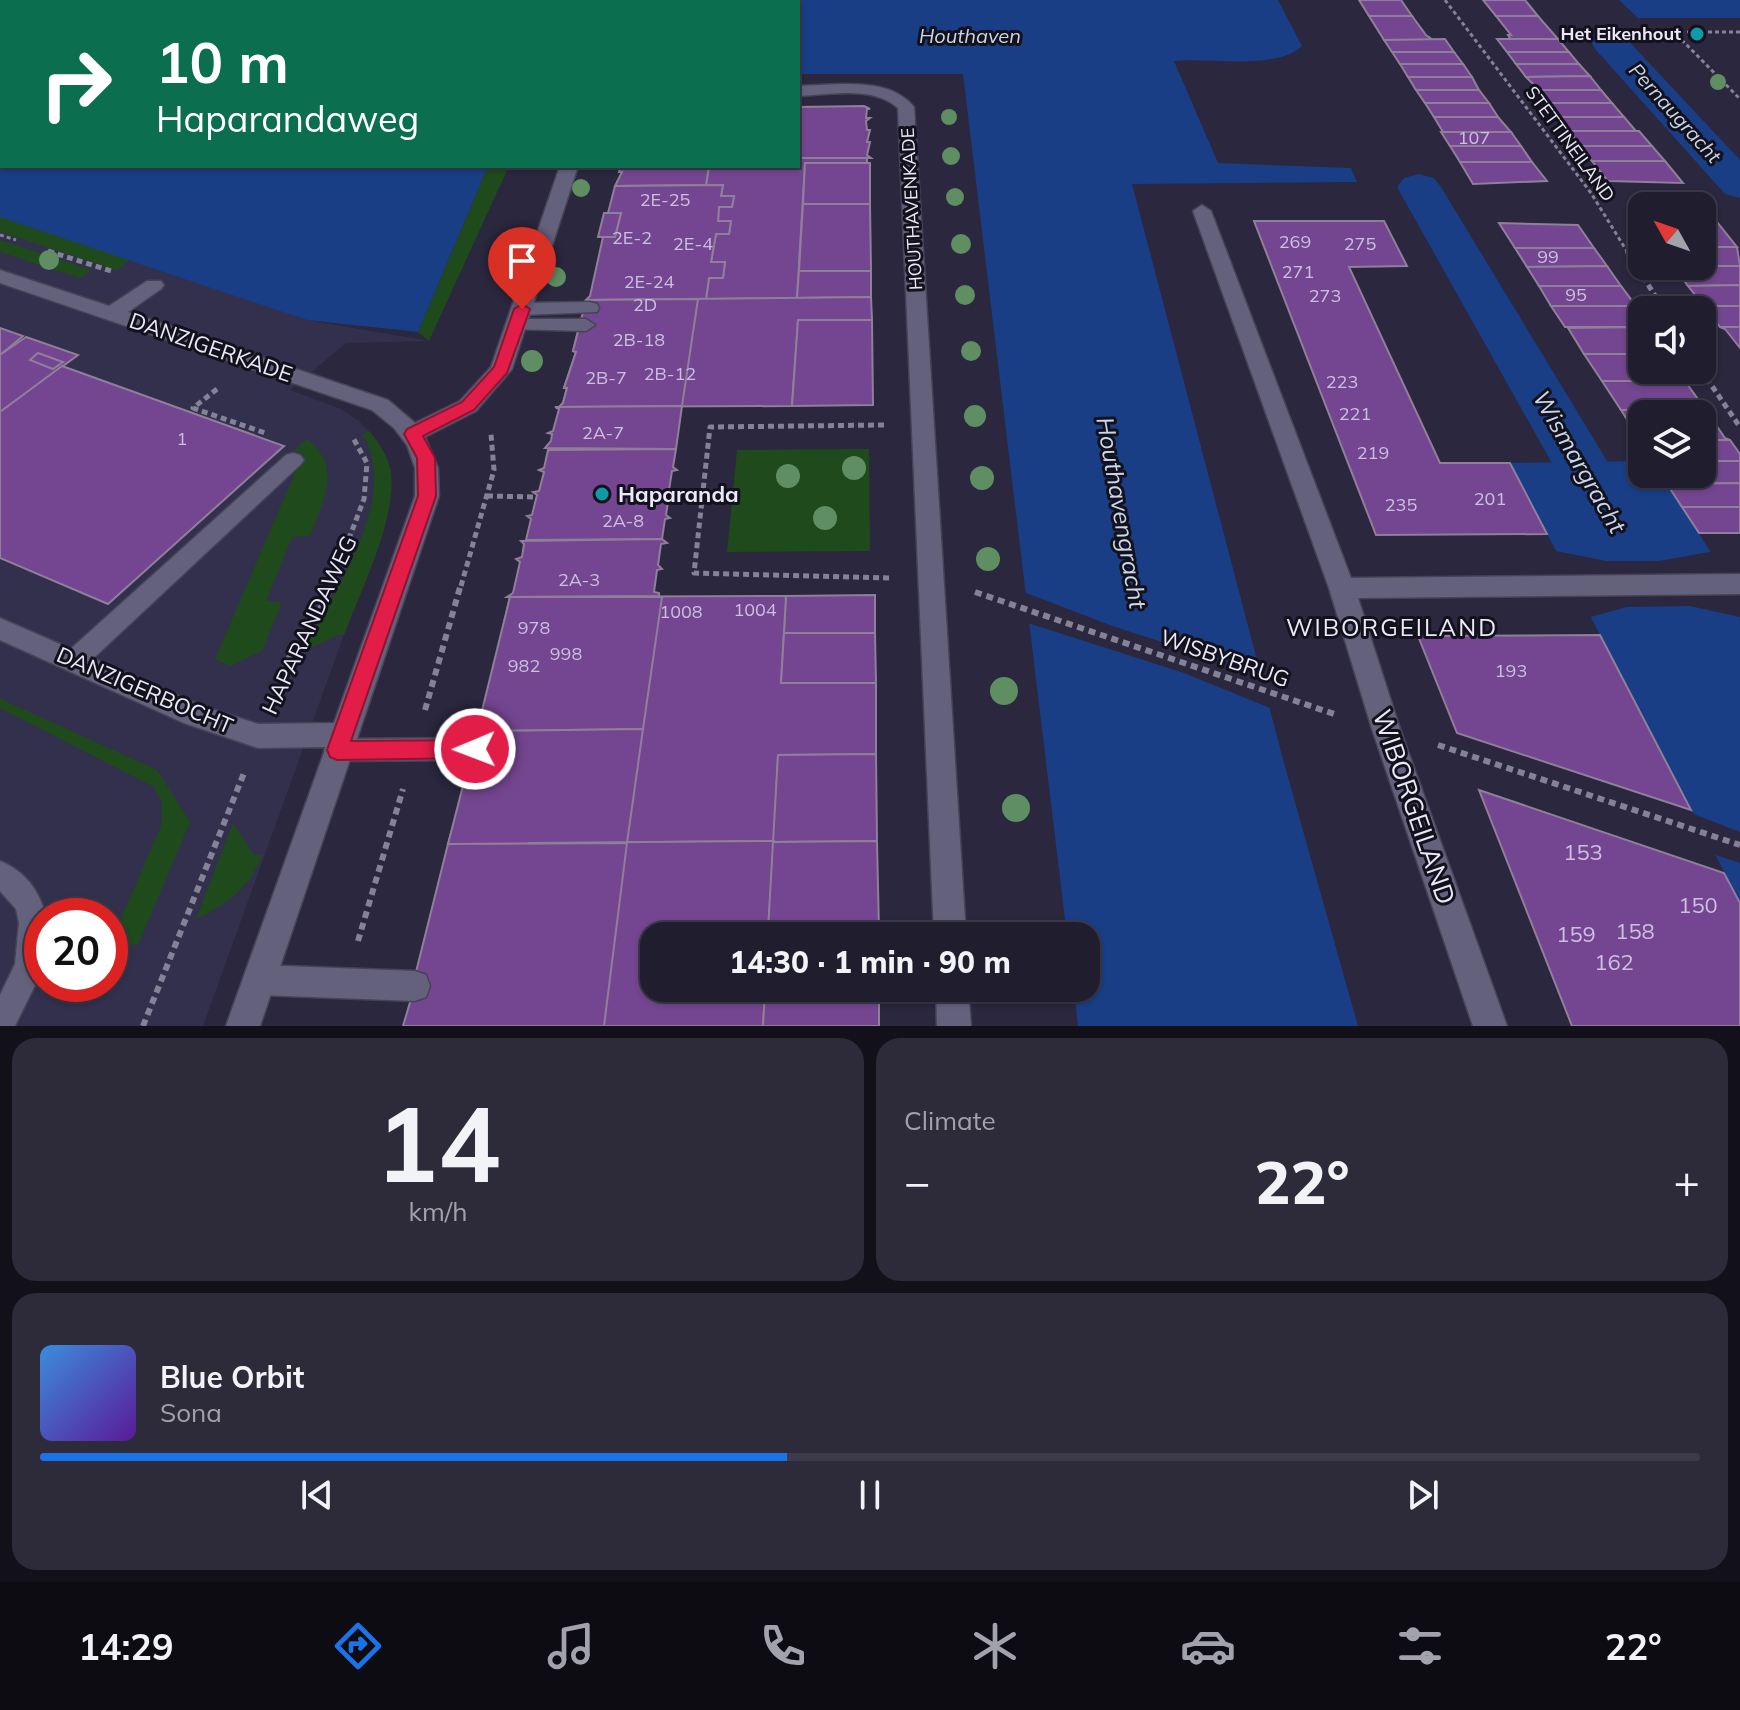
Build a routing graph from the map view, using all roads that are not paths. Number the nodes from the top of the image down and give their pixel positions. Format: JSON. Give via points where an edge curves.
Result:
{"nodes":[{"id":1,"x":800,"y":91,"type":"edge"},
{"id":2,"x":568,"y":168,"type":"edge"},
{"id":3,"x":1202,"y":211,"type":"dead end"},
{"id":4,"x":0,"y":276,"type":"edge"},
{"id":5,"x":154,"y":285,"type":"road end"},
{"id":6,"x":113,"y":313,"type":"junction"},
{"id":7,"x":588,"y":316,"type":"dead end"},
{"id":8,"x":519,"y":317,"type":"junction"},
{"id":9,"x":413,"y":434,"type":"junction"},
{"id":10,"x":293,"y":460,"type":"road end"},
{"id":11,"x":1740,"y":584,"type":"edge"},
{"id":12,"x":1342,"y":588,"type":"junction"},
{"id":13,"x":0,"y":628,"type":"edge"},
{"id":14,"x":74,"y":661,"type":"junction"},
{"id":15,"x":340,"y":743,"type":"junction"},
{"id":16,"x":475,"y":749,"type":"dead end"},
{"id":17,"x":0,"y":874,"type":"edge"},
{"id":18,"x":949,"y":922,"type":"edge"},
{"id":19,"x":259,"y":980,"type":"junction"},
{"id":20,"x":415,"y":986,"type":"dead end"},
{"id":21,"x":953,"y":1002,"type":"edge"},
{"id":22,"x":0,"y":1021,"type":"edge"},
{"id":23,"x":243,"y":1026,"type":"edge"},
{"id":24,"x":954,"y":1026,"type":"edge"},
{"id":25,"x":1490,"y":1026,"type":"edge"}],
"edges":[{"from":1,"to":18,"type":"street","name":"HOUTHAVENKADE","via":[[882,92],[906,107]]},
{"from":2,"to":8,"type":"street"},
{"from":3,"to":12,"type":"street","name":"WIBORGEILAND"},
{"from":4,"to":6,"type":"street","name":"DANZIGERKADE"},
{"from":5,"to":6,"type":"street"},
{"from":6,"to":9,"type":"street","name":"DANZIGERKADE","via":[[380,405]]},
{"from":7,"to":8,"type":"lane"},
{"from":8,"to":9,"type":"street","via":[[501,369],[468,406]]},
{"from":9,"to":15,"type":"street","via":[[426,458],[427,496]]},
{"from":10,"to":14,"type":"lane"},
{"from":11,"to":12,"type":"street"},
{"from":12,"to":25,"type":"street","name":"WIBORGEILAND"},
{"from":13,"to":14,"type":"street","name":"DANZIGERBOCHT"},
{"from":14,"to":15,"type":"street","name":"DANZIGERBOCHT","via":[[194,715],[258,736]]},
{"from":15,"to":16,"type":"lane"},
{"from":15,"to":19,"type":"street"},
{"from":17,"to":22,"type":"lane","via":[[16,882],[31,905],[35,936],[28,972]]},
{"from":19,"to":20,"type":"lane"},
{"from":19,"to":23,"type":"street"},
{"from":21,"to":24,"type":"street"}]}
